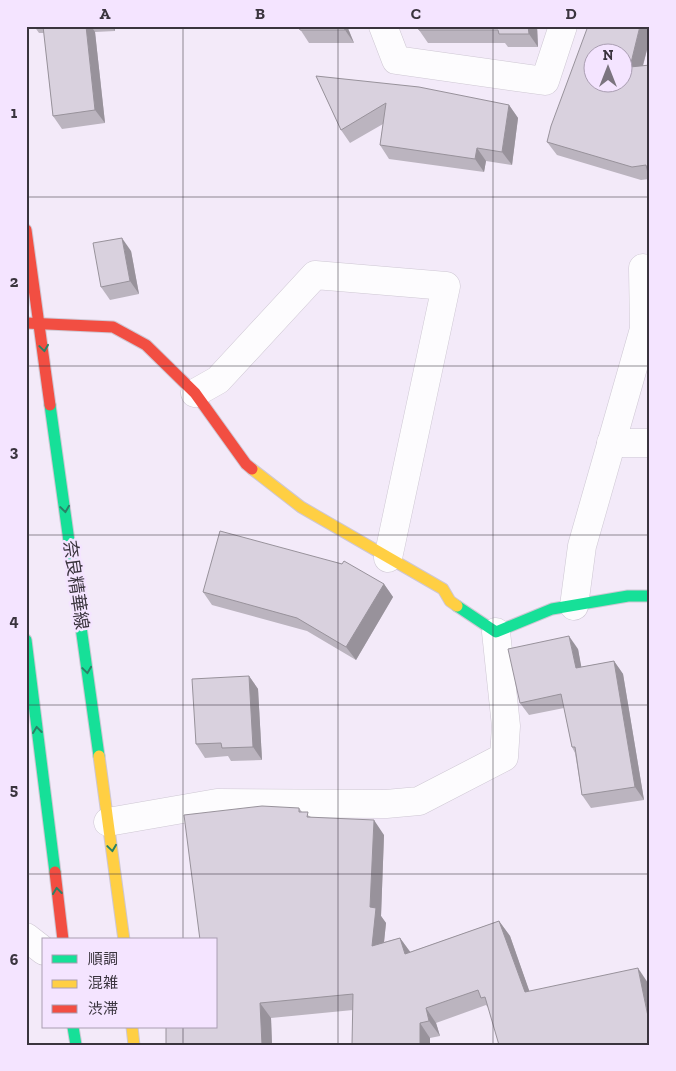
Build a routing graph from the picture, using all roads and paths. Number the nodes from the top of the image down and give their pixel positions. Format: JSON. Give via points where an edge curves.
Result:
{"nodes":[{"id":1,"x":383,"y":26,"type":"edge"},
{"id":2,"x":563,"y":26,"type":"edge"},
{"id":3,"x":26,"y":230,"type":"edge"},
{"id":4,"x":643,"y":268,"type":"dead end"},
{"id":5,"x":26,"y":323,"type":"edge"},
{"id":6,"x":40,"y":323,"type":"junction"},
{"id":7,"x":195,"y":393,"type":"junction"},
{"id":8,"x":611,"y":443,"type":"junction"},
{"id":9,"x":650,"y":443,"type":"edge"},
{"id":10,"x":388,"y":558,"type":"junction"},
{"id":11,"x":650,"y":596,"type":"edge"},
{"id":12,"x":574,"y":606,"type":"junction"},
{"id":13,"x":496,"y":632,"type":"junction"},
{"id":14,"x":26,"y":640,"type":"edge"},
{"id":15,"x":108,"y":822,"type":"junction"},
{"id":16,"x":26,"y":937,"type":"edge"},
{"id":17,"x":63,"y":938,"type":"edge"},
{"id":18,"x":124,"y":938,"type":"edge"},
{"id":19,"x":42,"y":949,"type":"edge"},
{"id":20,"x":73,"y":1028,"type":"edge"},
{"id":21,"x":132,"y":1028,"type":"edge"},
{"id":22,"x":76,"y":1045,"type":"edge"},
{"id":23,"x":134,"y":1045,"type":"edge"}],
"edges":[{"from":1,"to":2,"type":"street","via":[[396,60],[545,81]]},
{"from":3,"to":6,"type":"main road","name":"奈良精華線"},
{"from":4,"to":8,"type":"street","via":[[644,329]]},
{"from":5,"to":6,"type":"main road"},
{"from":6,"to":7,"type":"main road","via":[[113,326],[146,345]]},
{"from":6,"to":15,"type":"main road","name":"奈良精華線","one_way":true},
{"from":7,"to":10,"type":"main road","via":[[246,464],[301,507]]},
{"from":7,"to":10,"type":"street","via":[[218,380],[315,275],[446,286]]},
{"from":8,"to":9,"type":"street"},
{"from":8,"to":12,"type":"street","via":[[582,546]]},
{"from":10,"to":13,"type":"main road","via":[[443,589],[450,600]]},
{"from":11,"to":12,"type":"main road","via":[[628,596]]},
{"from":12,"to":13,"type":"main road","via":[[552,610]]},
{"from":13,"to":15,"type":"street","via":[[506,726],[504,757],[419,801],[386,804],[217,803]]},
{"from":17,"to":14,"type":"main road","one_way":true},
{"from":15,"to":18,"type":"main road","name":"奈良精華線","one_way":true},
{"from":16,"to":19,"type":"street"},
{"from":20,"to":22,"type":"main road"},
{"from":21,"to":23,"type":"main road"}]}
